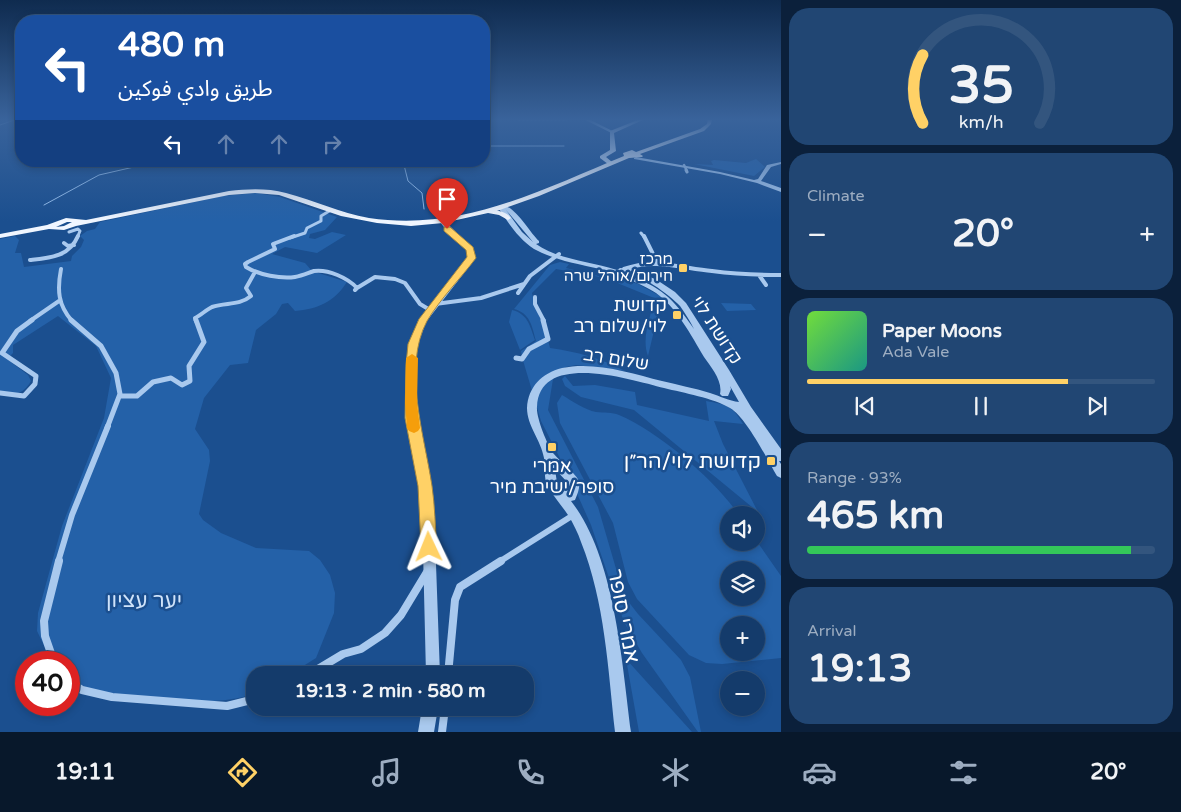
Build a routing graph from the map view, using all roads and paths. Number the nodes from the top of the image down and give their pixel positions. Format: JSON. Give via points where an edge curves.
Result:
{"nodes":[{"id":1,"x":609,"y":153,"type":"edge"},
{"id":2,"x":625,"y":153,"type":"edge"},
{"id":3,"x":626,"y":153,"type":"edge"},
{"id":4,"x":642,"y":153,"type":"edge"},
{"id":5,"x":637,"y":155,"type":"junction"},
{"id":6,"x":610,"y":163,"type":"junction"},
{"id":7,"x":781,"y":164,"type":"edge"},
{"id":8,"x":685,"y":168,"type":"junction"},
{"id":9,"x":764,"y":172,"type":"junction"},
{"id":10,"x":730,"y":173,"type":"junction"},
{"id":11,"x":762,"y":181,"type":"junction"},
{"id":12,"x":781,"y":189,"type":"edge"},
{"id":13,"x":519,"y":201,"type":"junction"},
{"id":14,"x":503,"y":206,"type":"junction"},
{"id":15,"x":331,"y":210,"type":"junction"},
{"id":16,"x":482,"y":213,"type":"junction"},
{"id":17,"x":511,"y":216,"type":"junction"},
{"id":18,"x":443,"y":222,"type":"junction"},
{"id":19,"x":69,"y":232,"type":"dead end"},
{"id":20,"x":641,"y":233,"type":"dead end"},
{"id":21,"x":0,"y":236,"type":"edge"},
{"id":22,"x":64,"y":243,"type":"dead end"},
{"id":23,"x":74,"y":245,"type":"junction"},
{"id":24,"x":557,"y":255,"type":"junction"},
{"id":25,"x":30,"y":260,"type":"dead end"},
{"id":26,"x":658,"y":264,"type":"junction"},
{"id":27,"x":61,"y":269,"type":"dead end"},
{"id":28,"x":628,"y":271,"type":"junction"},
{"id":29,"x":255,"y":272,"type":"junction"},
{"id":30,"x":758,"y":275,"type":"junction"},
{"id":31,"x":781,"y":276,"type":"edge"},
{"id":32,"x":524,"y":284,"type":"junction"},
{"id":33,"x":766,"y":285,"type":"dead end"},
{"id":34,"x":518,"y":293,"type":"dead end"},
{"id":35,"x":535,"y":297,"type":"dead end"},
{"id":36,"x":59,"y":301,"type":"junction"},
{"id":37,"x":433,"y":307,"type":"junction"},
{"id":38,"x":516,"y":358,"type":"dead end"},
{"id":39,"x":0,"y":393,"type":"edge"},
{"id":40,"x":121,"y":396,"type":"junction"},
{"id":41,"x":732,"y":399,"type":"junction"},
{"id":42,"x":548,"y":453,"type":"junction"},
{"id":43,"x":781,"y":457,"type":"edge"},
{"id":44,"x":781,"y":473,"type":"edge"},
{"id":45,"x":567,"y":475,"type":"junction"},
{"id":46,"x":551,"y":477,"type":"junction"},
{"id":47,"x":555,"y":489,"type":"junction"},
{"id":48,"x":573,"y":490,"type":"junction"},
{"id":49,"x":574,"y":512,"type":"junction"},
{"id":50,"x":430,"y":566,"type":"junction"},
{"id":51,"x":50,"y":651,"type":"edge"},
{"id":52,"x":322,"y":666,"type":"edge"},
{"id":53,"x":433,"y":666,"type":"edge"},
{"id":54,"x":449,"y":666,"type":"edge"},
{"id":55,"x":80,"y":689,"type":"edge"},
{"id":56,"x":246,"y":701,"type":"edge"},
{"id":57,"x":429,"y":716,"type":"edge"},
{"id":58,"x":444,"y":716,"type":"edge"},
{"id":59,"x":426,"y":732,"type":"edge"},
{"id":60,"x":442,"y":732,"type":"edge"},
{"id":61,"x":623,"y":732,"type":"edge"}],
"edges":[{"from":1,"to":6,"type":"main road","via":[[602,157]]},
{"from":2,"to":6,"type":"main road","via":[[628,156]]},
{"from":3,"to":5,"type":"main road"},
{"from":4,"to":5,"type":"main road"},
{"from":5,"to":8,"type":"street"},
{"from":6,"to":13,"type":"main road","via":[[557,188]]},
{"from":7,"to":9,"type":"street","via":[[770,166]]},
{"from":7,"to":11,"type":"street"},
{"from":8,"to":10,"type":"street"},
{"from":8,"to":11,"type":"street"},
{"from":9,"to":10,"type":"street","via":[[752,177]]},
{"from":9,"to":11,"type":"street"},
{"from":10,"to":11,"type":"street"},
{"from":11,"to":12,"type":"street"},
{"from":13,"to":14,"type":"main road"},
{"from":13,"to":17,"type":"main road","via":[[512,206]]},
{"from":14,"to":16,"type":"main road"},
{"from":14,"to":17,"type":"street","name":"קדושת לוי","via":[[502,209]]},
{"from":15,"to":18,"type":"main road","via":[[380,221]]},
{"from":15,"to":21,"type":"main road","via":[[285,194],[253,191],[90,221],[57,222],[49,227]]},
{"from":15,"to":29,"type":"street","via":[[305,233],[276,242],[273,245],[275,249],[245,264]]},
{"from":16,"to":17,"type":"main road"},
{"from":16,"to":18,"type":"main road"},
{"from":17,"to":24,"type":"street","name":"קדושת לוי","via":[[524,239]]},
{"from":18,"to":37,"type":"street","via":[[472,255]]},
{"from":19,"to":23,"type":"street","via":[[80,231]]},
{"from":20,"to":26,"type":"street"},
{"from":22,"to":23,"type":"street"},
{"from":23,"to":25,"type":"street","via":[[61,256]]},
{"from":24,"to":28,"type":"street","name":"קדושת לוי"},
{"from":24,"to":32,"type":"street"},
{"from":26,"to":28,"type":"street"},
{"from":26,"to":30,"type":"street"},
{"from":27,"to":36,"type":"street","via":[[57,286]]},
{"from":28,"to":41,"type":"street","name":"קדושת לוי","via":[[673,305]]},
{"from":28,"to":41,"type":"street","name":"קדושת לוי","via":[[667,290],[683,305]]},
{"from":29,"to":37,"type":"street","via":[[288,277],[320,271],[350,280],[356,289],[375,277],[395,279],[405,283],[420,304]]},
{"from":29,"to":40,"type":"street","via":[[246,288],[251,296],[249,299],[211,308],[195,318],[204,342],[189,366],[190,381],[182,385],[170,378],[153,382],[137,396]]},
{"from":30,"to":31,"type":"street"},
{"from":30,"to":33,"type":"street"},
{"from":32,"to":34,"type":"street"},
{"from":32,"to":37,"type":"street","via":[[500,293]]},
{"from":35,"to":38,"type":"street","via":[[548,339],[529,349],[522,359]]},
{"from":36,"to":39,"type":"street","via":[[17,331],[2,353],[36,376],[35,384],[24,396]]},
{"from":36,"to":40,"type":"street","via":[[65,317],[102,347],[113,364]]},
{"from":37,"to":50,"type":"street","via":[[419,328],[414,344],[411,403],[428,509]]},
{"from":40,"to":51,"type":"street","via":[[68,528],[44,621]]},
{"from":41,"to":42,"type":"street","name":"שלום רב","via":[[599,370],[558,372],[539,386],[533,401],[534,419]]},
{"from":41,"to":43,"type":"street","name":"קדושת לוי"},
{"from":41,"to":44,"type":"street","name":"קדושת לוי"},
{"from":42,"to":45,"type":"street","name":"שלום רב"},
{"from":42,"to":46,"type":"street","name":"שלום רב"},
{"from":45,"to":46,"type":"street","via":[[560,473]]},
{"from":45,"to":48,"type":"street","via":[[574,484]]},
{"from":46,"to":47,"type":"street"},
{"from":47,"to":48,"type":"street","via":[[563,493]]},
{"from":47,"to":49,"type":"street"},
{"from":48,"to":49,"type":"street"},
{"from":49,"to":54,"type":"street","via":[[460,587],[455,600]]},
{"from":49,"to":61,"type":"street","name":"אמרי סופר","via":[[592,556],[607,616]]},
{"from":50,"to":52,"type":"street","via":[[404,615],[394,627],[362,649],[352,650]]},
{"from":50,"to":53,"type":"street"},
{"from":55,"to":56,"type":"street","via":[[112,697],[227,706]]},
{"from":57,"to":59,"type":"street"},
{"from":58,"to":60,"type":"street"}]}
